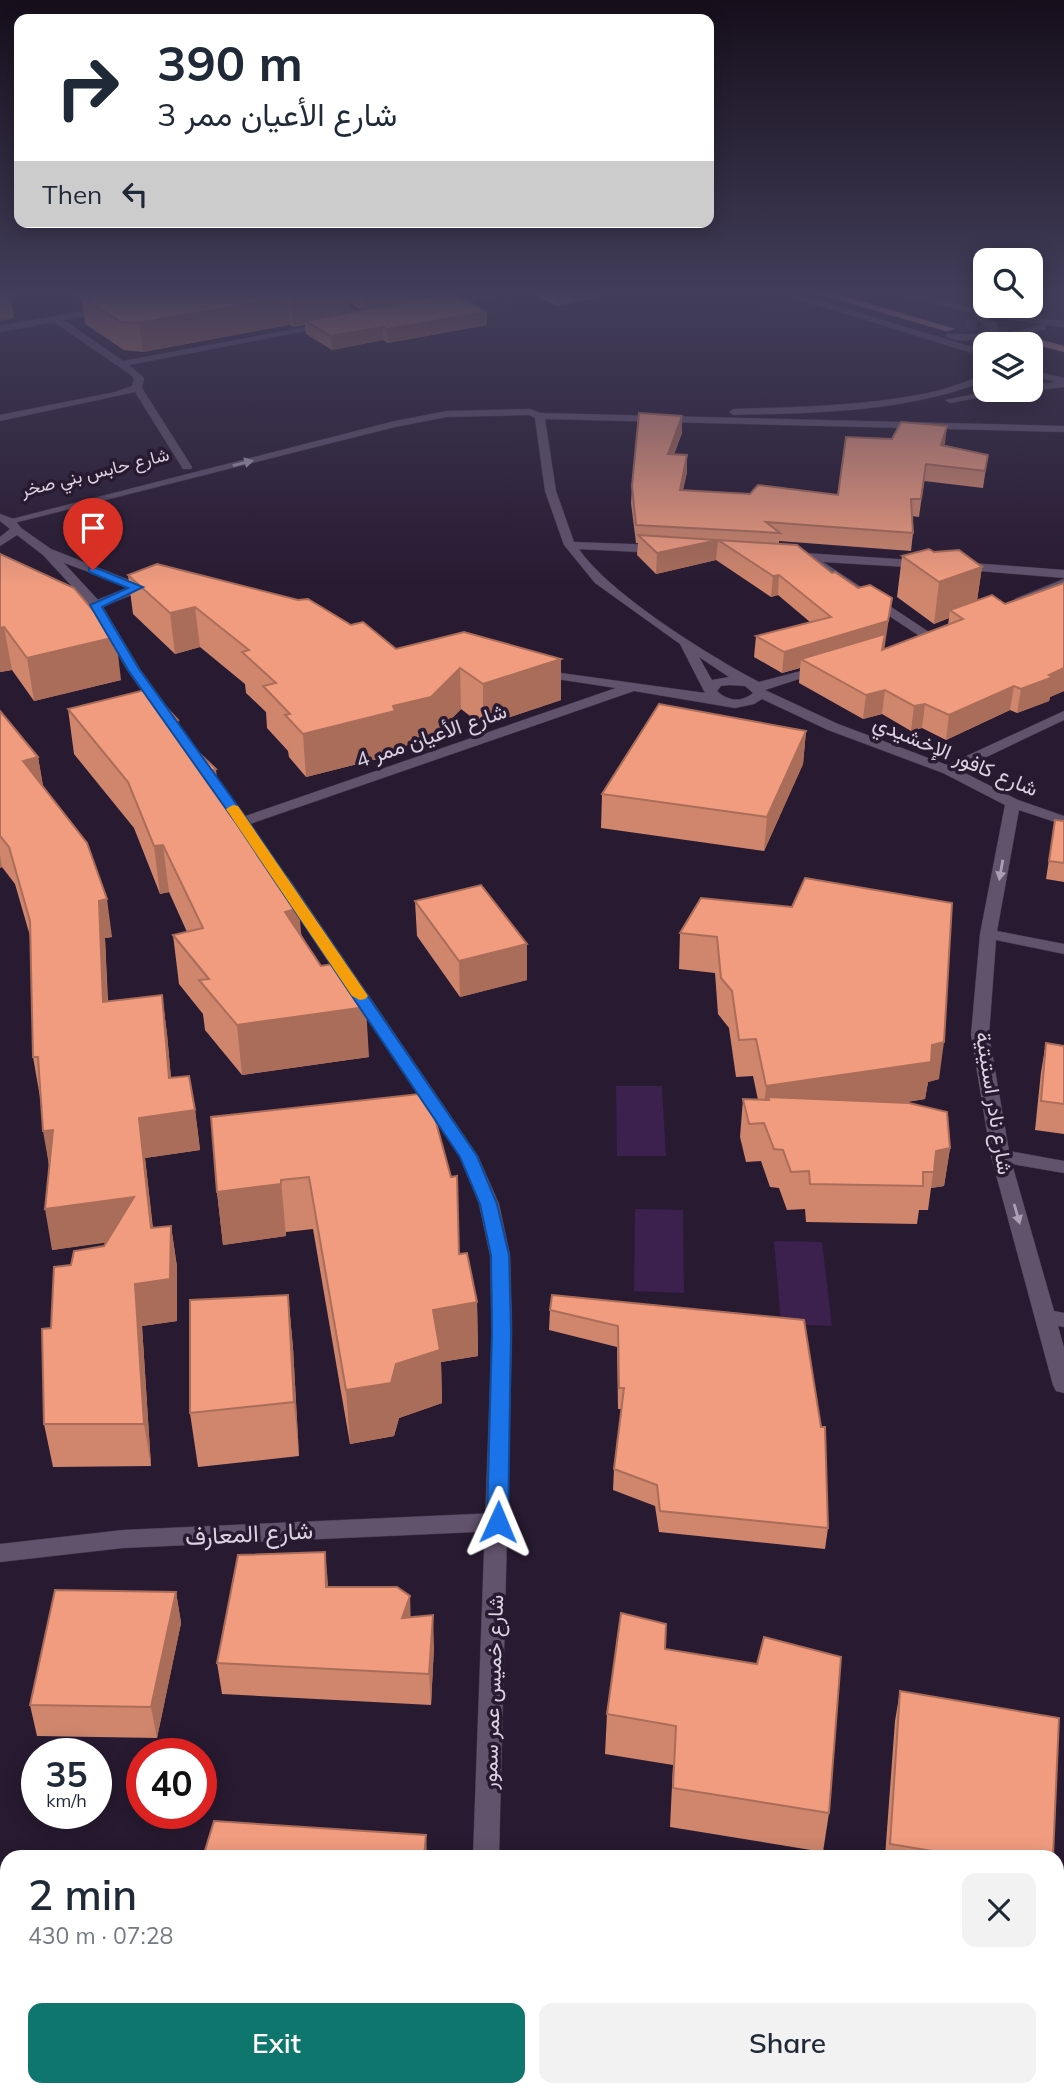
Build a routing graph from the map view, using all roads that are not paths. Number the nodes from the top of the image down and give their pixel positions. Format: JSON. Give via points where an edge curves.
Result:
{"nodes":[{"id":1,"x":129,"y":391,"type":"edge"},
{"id":2,"x":139,"y":391,"type":"edge"},
{"id":3,"x":951,"y":391,"type":"edge"},
{"id":4,"x":973,"y":396,"type":"edge"},
{"id":5,"x":540,"y":416,"type":"junction"},
{"id":6,"x":0,"y":418,"type":"edge"},
{"id":7,"x":720,"y":421,"type":"junction"},
{"id":8,"x":1064,"y":429,"type":"edge"},
{"id":9,"x":187,"y":467,"type":"junction"},
{"id":10,"x":7,"y":521,"type":"edge"},
{"id":11,"x":0,"y":542,"type":"edge"},
{"id":12,"x":570,"y":545,"type":"junction"},
{"id":13,"x":676,"y":550,"type":"edge"},
{"id":14,"x":47,"y":552,"type":"junction"},
{"id":15,"x":768,"y":555,"type":"edge"},
{"id":16,"x":808,"y":557,"type":"junction"},
{"id":17,"x":1064,"y":574,"type":"edge"},
{"id":18,"x":1064,"y":583,"type":"edge"},
{"id":19,"x":138,"y":587,"type":"junction"},
{"id":20,"x":165,"y":594,"type":"edge"},
{"id":21,"x":1013,"y":601,"type":"edge"},
{"id":22,"x":96,"y":605,"type":"junction"},
{"id":23,"x":96,"y":632,"type":"edge"},
{"id":24,"x":684,"y":642,"type":"junction"},
{"id":25,"x":904,"y":642,"type":"edge"},
{"id":26,"x":834,"y":666,"type":"edge"},
{"id":27,"x":519,"y":669,"type":"edge"},
{"id":28,"x":134,"y":670,"type":"junction"},
{"id":29,"x":634,"y":686,"type":"junction"},
{"id":30,"x":753,"y":691,"type":"junction"},
{"id":31,"x":712,"y":692,"type":"junction"},
{"id":32,"x":1064,"y":715,"type":"edge"},
{"id":33,"x":172,"y":724,"type":"edge"},
{"id":34,"x":948,"y":770,"type":"junction"},
{"id":35,"x":1013,"y":803,"type":"junction"},
{"id":36,"x":1064,"y":821,"type":"edge"},
{"id":37,"x":257,"y":844,"type":"edge"},
{"id":38,"x":272,"y":866,"type":"edge"},
{"id":39,"x":988,"y":934,"type":"junction"},
{"id":40,"x":1064,"y":950,"type":"edge"},
{"id":41,"x":1000,"y":1156,"type":"junction"},
{"id":42,"x":1064,"y":1167,"type":"edge"},
{"id":43,"x":1055,"y":1318,"type":"edge"},
{"id":44,"x":1064,"y":1385,"type":"edge"},
{"id":45,"x":498,"y":1522,"type":"junction"},
{"id":46,"x":0,"y":1553,"type":"edge"},
{"id":47,"x":486,"y":1850,"type":"edge"}],
"edges":[{"from":1,"to":6,"type":"street"},
{"from":2,"to":9,"type":"street"},
{"from":3,"to":9,"type":"street","name":"شارع حابس بني صخر","via":[[766,411],[679,412],[494,403],[437,406],[389,414]]},
{"from":4,"to":7,"type":"street","name":"شارع حابس بني صخر","via":[[887,409]]},
{"from":5,"to":7,"type":"street","name":"شارع حابس بني صخر"},
{"from":10,"to":5,"type":"street","name":"شارع حابس بني صخر","one_way":true,"via":[[424,417],[499,411]]},
{"from":5,"to":12,"type":"street","name":"شارع كافور الإخشيدي","via":[[550,489]]},
{"from":7,"to":8,"type":"street","name":"شارع حابس بني صخر"},
{"from":9,"to":10,"type":"street","name":"شارع حابس بني صخر"},
{"from":10,"to":11,"type":"street"},
{"from":10,"to":14,"type":"street"},
{"from":12,"to":13,"type":"street"},
{"from":12,"to":24,"type":"street","name":"شارع كافور الإخشيدي","via":[[597,580]]},
{"from":14,"to":19,"type":"street"},
{"from":14,"to":22,"type":"street"},
{"from":15,"to":16,"type":"street"},
{"from":16,"to":17,"type":"street"},
{"from":16,"to":25,"type":"street","via":[[933,631]]},
{"from":18,"to":21,"type":"street"},
{"from":19,"to":20,"type":"street"},
{"from":19,"to":22,"type":"street"},
{"from":22,"to":28,"type":"street"},
{"from":23,"to":28,"type":"street"},
{"from":24,"to":30,"type":"street","name":"شارع كافور الإخشيدي"},
{"from":24,"to":31,"type":"street","name":"شارع كافور الإخشيدي"},
{"from":26,"to":30,"type":"street"},
{"from":27,"to":29,"type":"street"},
{"from":28,"to":33,"type":"street"},
{"from":29,"to":31,"type":"street"},
{"from":29,"to":37,"type":"street","name":"شارع الأعيان ممر 4","via":[[238,816]]},
{"from":30,"to":31,"type":"street","via":[[724,681]]},
{"from":30,"to":31,"type":"street","via":[[734,703]]},
{"from":30,"to":34,"type":"street","name":"شارع كافور الإخشيدي"},
{"from":32,"to":34,"type":"street"},
{"from":34,"to":35,"type":"street","name":"شارع كافور الإخشيدي"},
{"from":35,"to":36,"type":"street","name":"شارع كافور الإخشيدي"},
{"from":35,"to":39,"type":"street","name":"شارع نادر استيتية","one_way":true},
{"from":38,"to":45,"type":"street","name":"شارع خميس عمر سمور","via":[[469,1156],[489,1204],[500,1255]]},
{"from":39,"to":40,"type":"street"},
{"from":39,"to":41,"type":"street","name":"شارع نادر استيتية","via":[[980,1035]]},
{"from":41,"to":42,"type":"street"},
{"from":41,"to":43,"type":"street","name":"شارع نادر استيتية","one_way":true},
{"from":43,"to":44,"type":"street","name":"شارع نادر استيتية"},
{"from":45,"to":46,"type":"street","name":"شارع المعارف","via":[[123,1539]]},
{"from":45,"to":47,"type":"street","name":"شارع خميس عمر سمور"}]}
